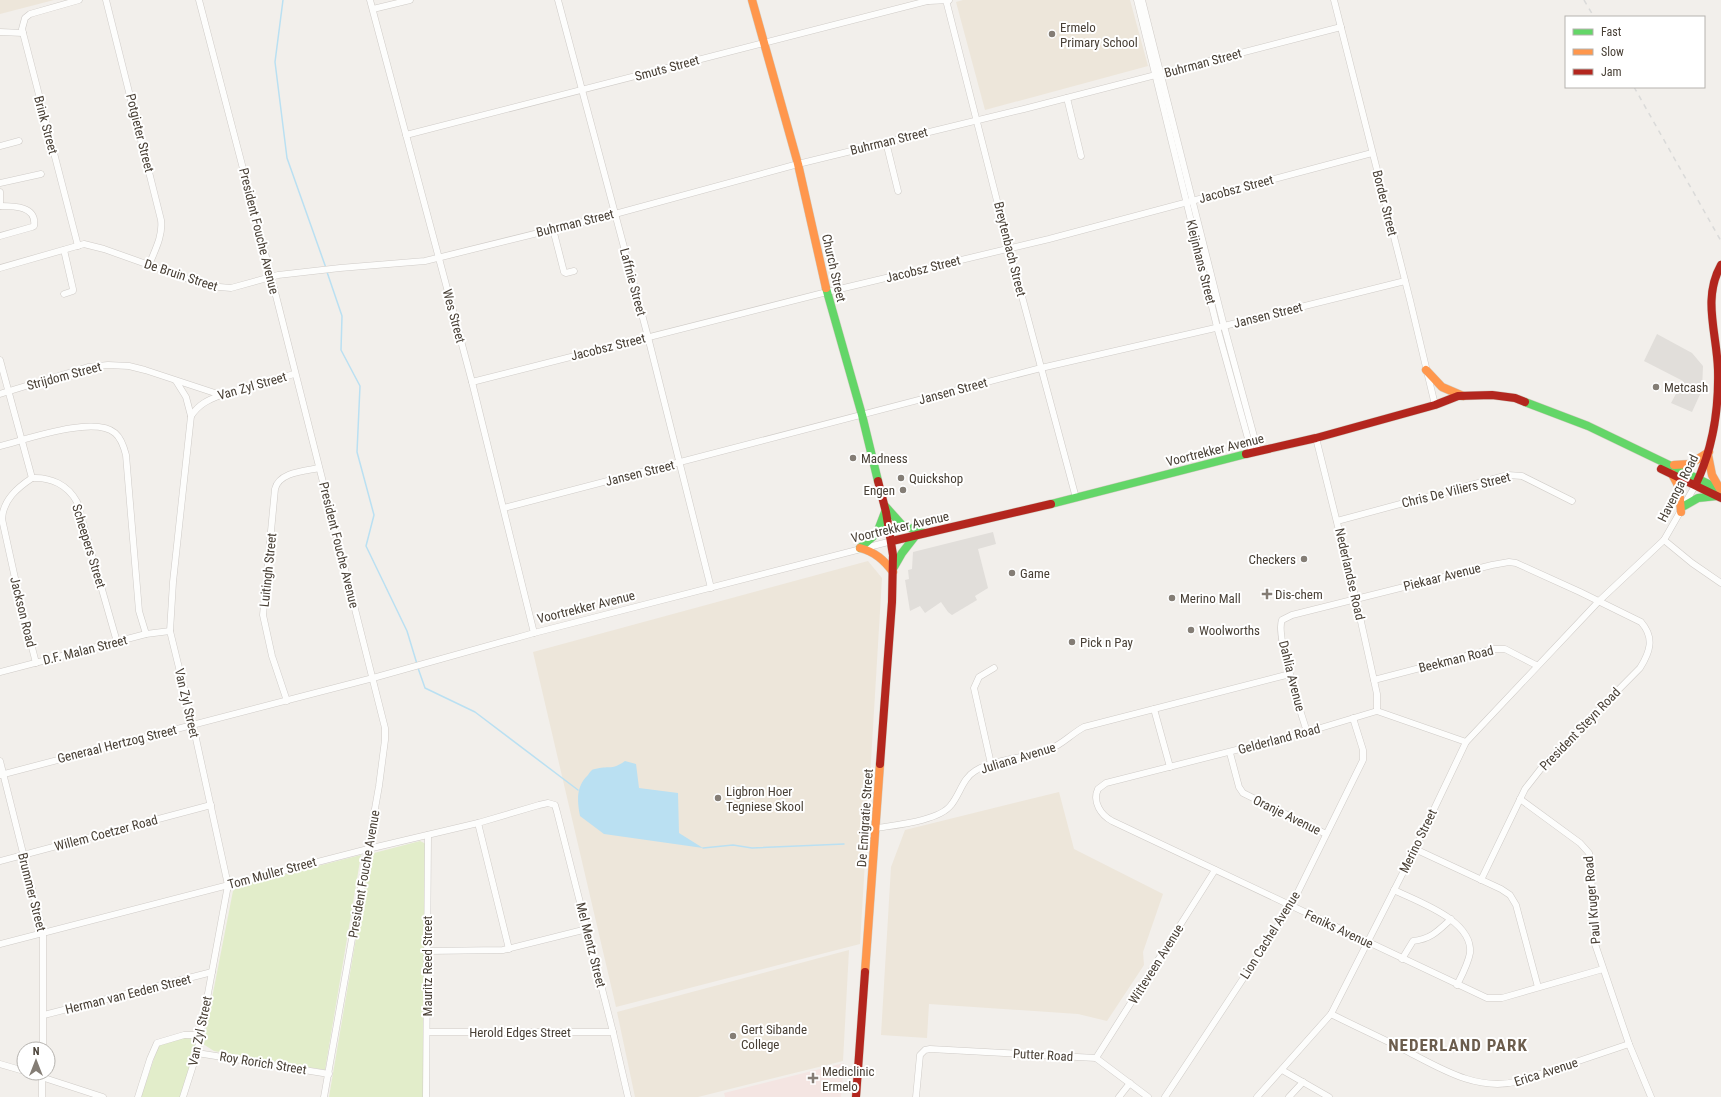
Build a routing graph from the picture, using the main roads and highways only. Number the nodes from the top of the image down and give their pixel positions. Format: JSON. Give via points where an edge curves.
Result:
{"nodes":[{"id":1,"x":752,"y":0,"type":"edge"},
{"id":2,"x":1721,"y":265,"type":"edge"},
{"id":3,"x":1426,"y":370,"type":"road end"},
{"id":4,"x":1462,"y":396,"type":"junction"},
{"id":5,"x":1575,"y":422,"type":"junction"},
{"id":6,"x":1709,"y":453,"type":"junction"},
{"id":7,"x":1670,"y":465,"type":"junction"},
{"id":8,"x":1672,"y":474,"type":"junction"},
{"id":9,"x":1697,"y":482,"type":"junction"},
{"id":10,"x":1720,"y":493,"type":"edge"},
{"id":11,"x":885,"y":508,"type":"junction"},
{"id":12,"x":925,"y":533,"type":"junction"},
{"id":13,"x":916,"y":535,"type":"junction"},
{"id":14,"x":892,"y":541,"type":"junction"},
{"id":15,"x":893,"y":570,"type":"junction"},
{"id":16,"x":856,"y":1097,"type":"edge"}],
"edges":[{"from":1,"to":11,"type":"main road","name":"Church Street","via":[[798,164],[827,292]]},
{"from":2,"to":6,"type":"main road","name":"Havenga Road","via":[[1710,288],[1717,353],[1717,399],[1715,432]]},
{"from":3,"to":4,"type":"main road","via":[[1442,387]]},
{"from":4,"to":5,"type":"main road","via":[[1492,395],[1515,398]]},
{"from":4,"to":12,"type":"main road","name":"Voortrekker Avenue","via":[[1435,406],[1316,438]]},
{"from":5,"to":7,"type":"main road"},
{"from":5,"to":8,"type":"main road","via":[[1590,434]]},
{"from":6,"to":7,"type":"main road","via":[[1690,464]]},
{"from":6,"to":9,"type":"main road","name":"Havenga Road"},
{"from":6,"to":10,"type":"main road","via":[[1712,475]]},
{"from":7,"to":9,"type":"main road"},
{"from":8,"to":9,"type":"main road"},
{"from":8,"to":10,"type":"main road","via":[[1679,487],[1683,509],[1698,498]]},
{"from":9,"to":10,"type":"main road"},
{"from":11,"to":12,"type":"main road","via":[[902,525]]},
{"from":11,"to":14,"type":"main road","name":"Church Street"},
{"from":11,"to":15,"type":"main road","via":[[877,534],[860,548],[879,555]]},
{"from":12,"to":13,"type":"main road","name":"Voortrekker Avenue"},
{"from":13,"to":14,"type":"main road","name":"Voortrekker Avenue"},
{"from":13,"to":15,"type":"main road"},
{"from":14,"to":15,"type":"main road","name":"De Emigratie Street"},
{"from":15,"to":16,"type":"main road","name":"De Emigratie Street"}]}
